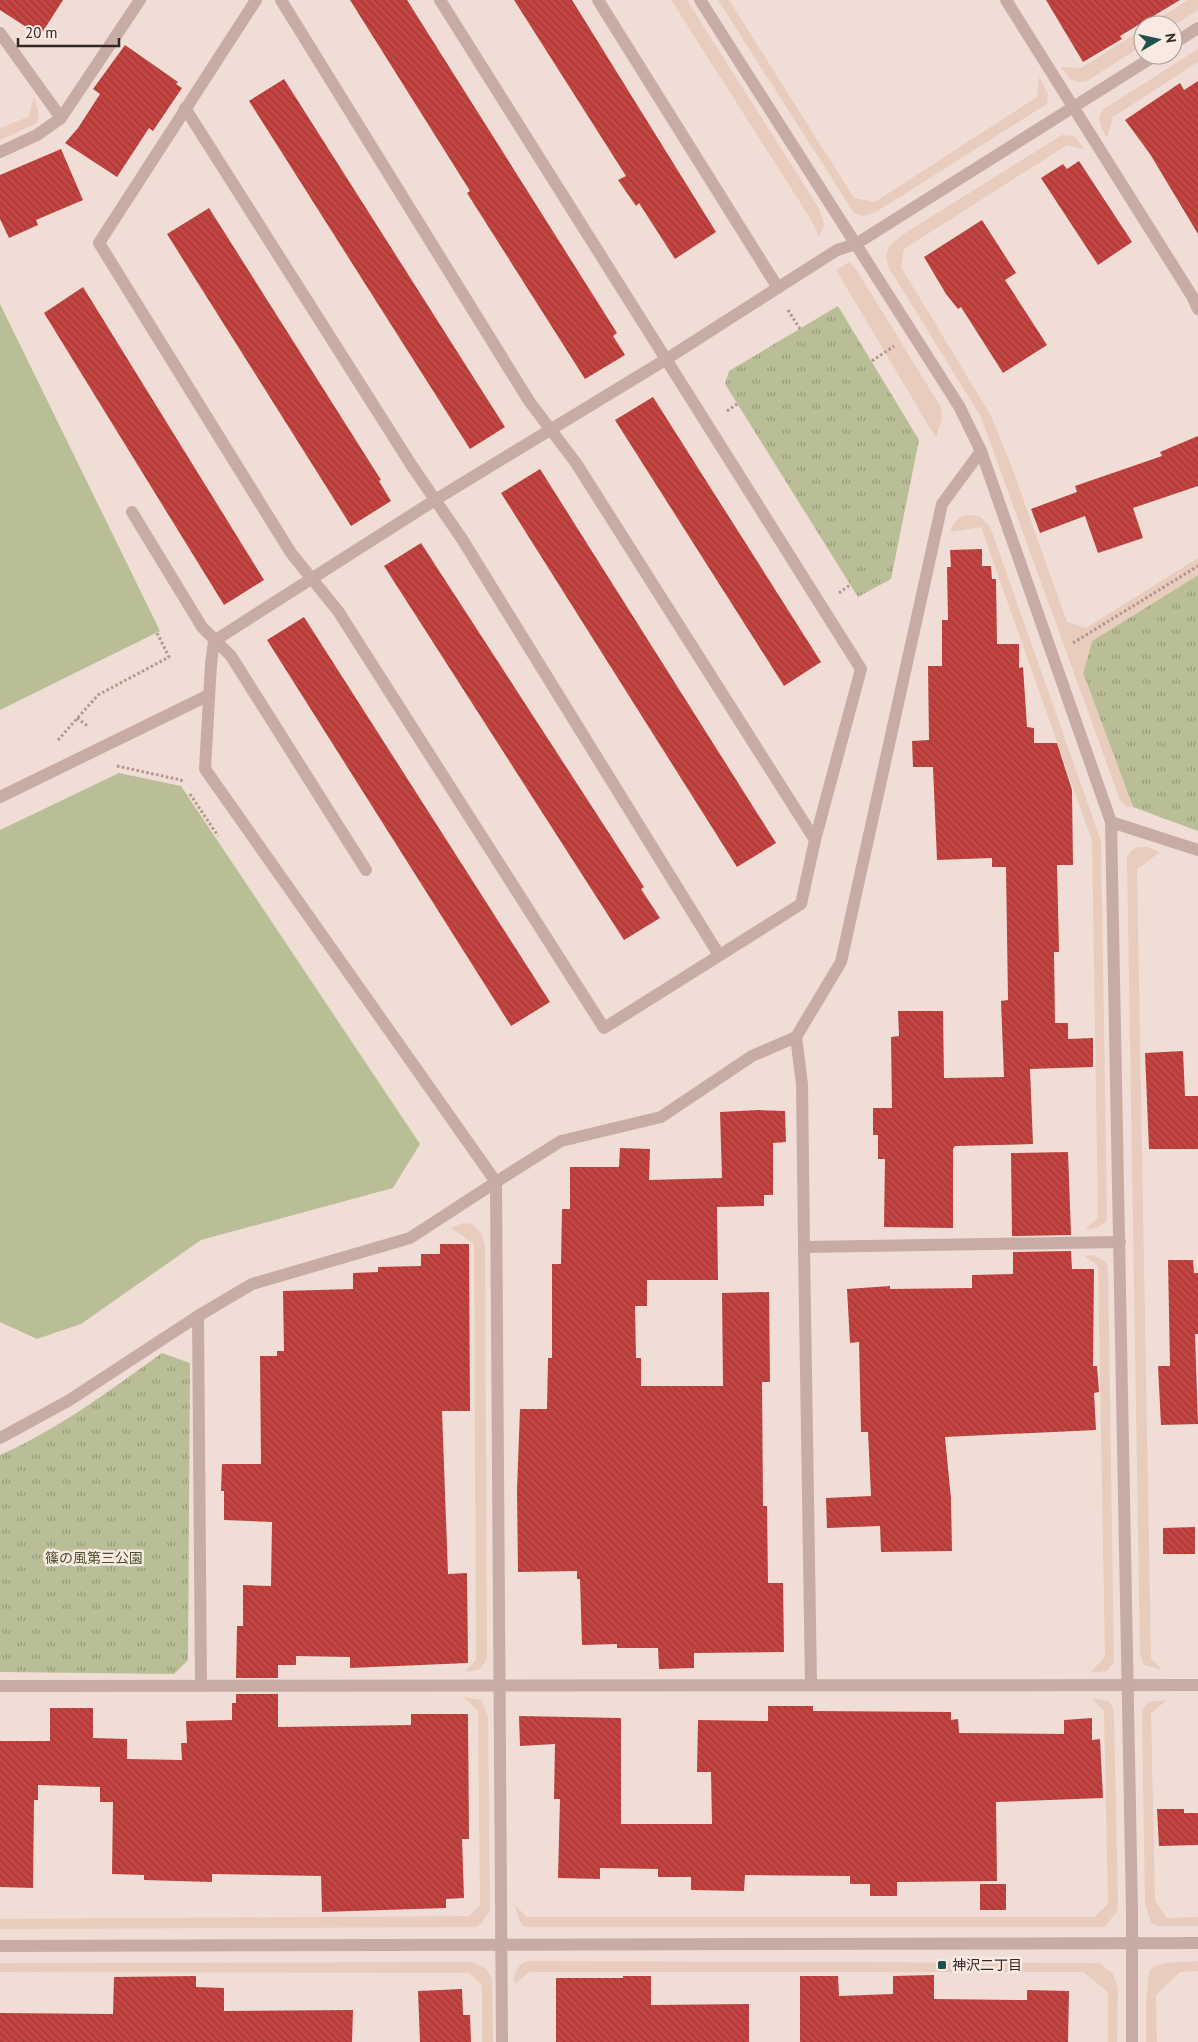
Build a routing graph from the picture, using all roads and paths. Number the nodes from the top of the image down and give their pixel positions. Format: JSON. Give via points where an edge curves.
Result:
{"nodes":[{"id":1,"x":140,"y":0,"type":"edge"},
{"id":2,"x":256,"y":0,"type":"edge"},
{"id":3,"x":280,"y":0,"type":"edge"},
{"id":4,"x":440,"y":0,"type":"edge"},
{"id":5,"x":598,"y":0,"type":"edge"},
{"id":6,"x":700,"y":0,"type":"edge"},
{"id":7,"x":1006,"y":0,"type":"edge"},
{"id":8,"x":1198,"y":28,"type":"edge"},
{"id":9,"x":0,"y":33,"type":"edge"},
{"id":10,"x":1183,"y":38,"type":"edge"},
{"id":11,"x":1140,"y":65,"type":"edge"},
{"id":12,"x":185,"y":108,"type":"junction"},
{"id":13,"x":1073,"y":108,"type":"junction"},
{"id":14,"x":61,"y":118,"type":"junction"},
{"id":15,"x":0,"y":152,"type":"edge"},
{"id":16,"x":856,"y":244,"type":"junction"},
{"id":17,"x":778,"y":288,"type":"junction"},
{"id":18,"x":1195,"y":294,"type":"edge"},
{"id":19,"x":786,"y":307,"type":"dead end"},
{"id":20,"x":1198,"y":310,"type":"edge"},
{"id":21,"x":800,"y":329,"type":"dead end"},
{"id":22,"x":895,"y":346,"type":"dead end"},
{"id":23,"x":665,"y":360,"type":"junction"},
{"id":24,"x":872,"y":361,"type":"dead end"},
{"id":25,"x":738,"y":404,"type":"dead end"},
{"id":26,"x":724,"y":413,"type":"dead end"},
{"id":27,"x":551,"y":429,"type":"junction"},
{"id":28,"x":981,"y":451,"type":"junction"},
{"id":29,"x":435,"y":500,"type":"junction"},
{"id":30,"x":132,"y":512,"type":"dead end"},
{"id":31,"x":1198,"y":566,"type":"edge"},
{"id":32,"x":312,"y":580,"type":"junction"},
{"id":33,"x":850,"y":586,"type":"dead end"},
{"id":34,"x":837,"y":594,"type":"dead end"},
{"id":35,"x":157,"y":633,"type":"dead end"},
{"id":36,"x":214,"y":641,"type":"junction"},
{"id":37,"x":1071,"y":645,"type":"dead end"},
{"id":38,"x":209,"y":695,"type":"junction"},
{"id":39,"x":55,"y":743,"type":"dead end"},
{"id":40,"x":115,"y":766,"type":"dead end"},
{"id":41,"x":0,"y":797,"type":"edge"},
{"id":42,"x":1111,"y":822,"type":"junction"},
{"id":43,"x":218,"y":836,"type":"dead end"},
{"id":44,"x":815,"y":840,"type":"junction"},
{"id":45,"x":1198,"y":850,"type":"edge"},
{"id":46,"x":366,"y":870,"type":"dead end"},
{"id":47,"x":719,"y":955,"type":"junction"},
{"id":48,"x":796,"y":1037,"type":"junction"},
{"id":49,"x":496,"y":1182,"type":"junction"},
{"id":50,"x":1120,"y":1242,"type":"junction"},
{"id":51,"x":804,"y":1247,"type":"junction"},
{"id":52,"x":198,"y":1316,"type":"junction"},
{"id":53,"x":0,"y":1438,"type":"edge"},
{"id":54,"x":498,"y":1684,"type":"junction"},
{"id":55,"x":811,"y":1684,"type":"junction"},
{"id":56,"x":1198,"y":1685,"type":"edge"},
{"id":57,"x":0,"y":1686,"type":"edge"},
{"id":58,"x":202,"y":1686,"type":"junction"},
{"id":59,"x":1126,"y":1686,"type":"junction"},
{"id":60,"x":501,"y":1944,"type":"junction"},
{"id":61,"x":1133,"y":1944,"type":"junction"},
{"id":62,"x":1198,"y":1944,"type":"edge"},
{"id":63,"x":0,"y":1946,"type":"edge"},
{"id":64,"x":502,"y":2042,"type":"edge"},
{"id":65,"x":1132,"y":2042,"type":"edge"}],
"edges":[{"from":1,"to":14,"type":"street"},
{"from":2,"to":12,"type":"street"},
{"from":3,"to":27,"type":"street","via":[[529,401]]},
{"from":4,"to":23,"type":"street"},
{"from":5,"to":17,"type":"street"},
{"from":6,"to":16,"type":"street"},
{"from":7,"to":13,"type":"street"},
{"from":8,"to":10,"type":"street"},
{"from":9,"to":14,"type":"street"},
{"from":11,"to":13,"type":"street"},
{"from":12,"to":29,"type":"street"},
{"from":12,"to":32,"type":"street","via":[[99,243],[291,553]]},
{"from":13,"to":16,"type":"street"},
{"from":13,"to":18,"type":"street"},
{"from":14,"to":15,"type":"street"},
{"from":16,"to":17,"type":"street","via":[[836,250]]},
{"from":16,"to":28,"type":"street","via":[[958,406]]},
{"from":17,"to":23,"type":"street"},
{"from":18,"to":20,"type":"street"},
{"from":19,"to":21,"type":"path"},
{"from":22,"to":24,"type":"path"},
{"from":23,"to":27,"type":"street"},
{"from":23,"to":44,"type":"street","via":[[861,669]]},
{"from":25,"to":26,"type":"path"},
{"from":27,"to":29,"type":"street"},
{"from":27,"to":44,"type":"street","via":[[576,463]]},
{"from":28,"to":42,"type":"street"},
{"from":28,"to":48,"type":"street","via":[[942,504],[841,962]]},
{"from":29,"to":32,"type":"street"},
{"from":29,"to":47,"type":"street"},
{"from":30,"to":36,"type":"street","via":[[202,627]]},
{"from":31,"to":37,"type":"path"},
{"from":32,"to":36,"type":"street"},
{"from":32,"to":47,"type":"street","via":[[338,611],[604,1028]]},
{"from":33,"to":34,"type":"path"},
{"from":35,"to":39,"type":"path","via":[[169,657],[98,695]]},
{"from":36,"to":38,"type":"street"},
{"from":36,"to":46,"type":"street","via":[[231,656]]},
{"from":38,"to":41,"type":"street"},
{"from":38,"to":49,"type":"street","via":[[205,769]]},
{"from":40,"to":43,"type":"path","via":[[181,780]]},
{"from":42,"to":45,"type":"street"},
{"from":42,"to":50,"type":"street"},
{"from":44,"to":47,"type":"street","via":[[801,904]]},
{"from":48,"to":49,"type":"street","via":[[752,1056],[661,1117],[561,1141]]},
{"from":48,"to":51,"type":"street","via":[[802,1084]]},
{"from":49,"to":52,"type":"street","via":[[410,1238],[252,1284]]},
{"from":49,"to":54,"type":"street"},
{"from":50,"to":51,"type":"street"},
{"from":50,"to":59,"type":"street"},
{"from":51,"to":55,"type":"street"},
{"from":52,"to":53,"type":"street","via":[[68,1402]]},
{"from":52,"to":58,"type":"street"},
{"from":54,"to":55,"type":"street"},
{"from":54,"to":58,"type":"street"},
{"from":54,"to":60,"type":"street"},
{"from":55,"to":59,"type":"street"},
{"from":56,"to":59,"type":"street"},
{"from":57,"to":58,"type":"street"},
{"from":59,"to":61,"type":"street"},
{"from":60,"to":61,"type":"street"},
{"from":60,"to":63,"type":"street"},
{"from":60,"to":64,"type":"street"},
{"from":61,"to":62,"type":"street"},
{"from":61,"to":65,"type":"street"}]}
